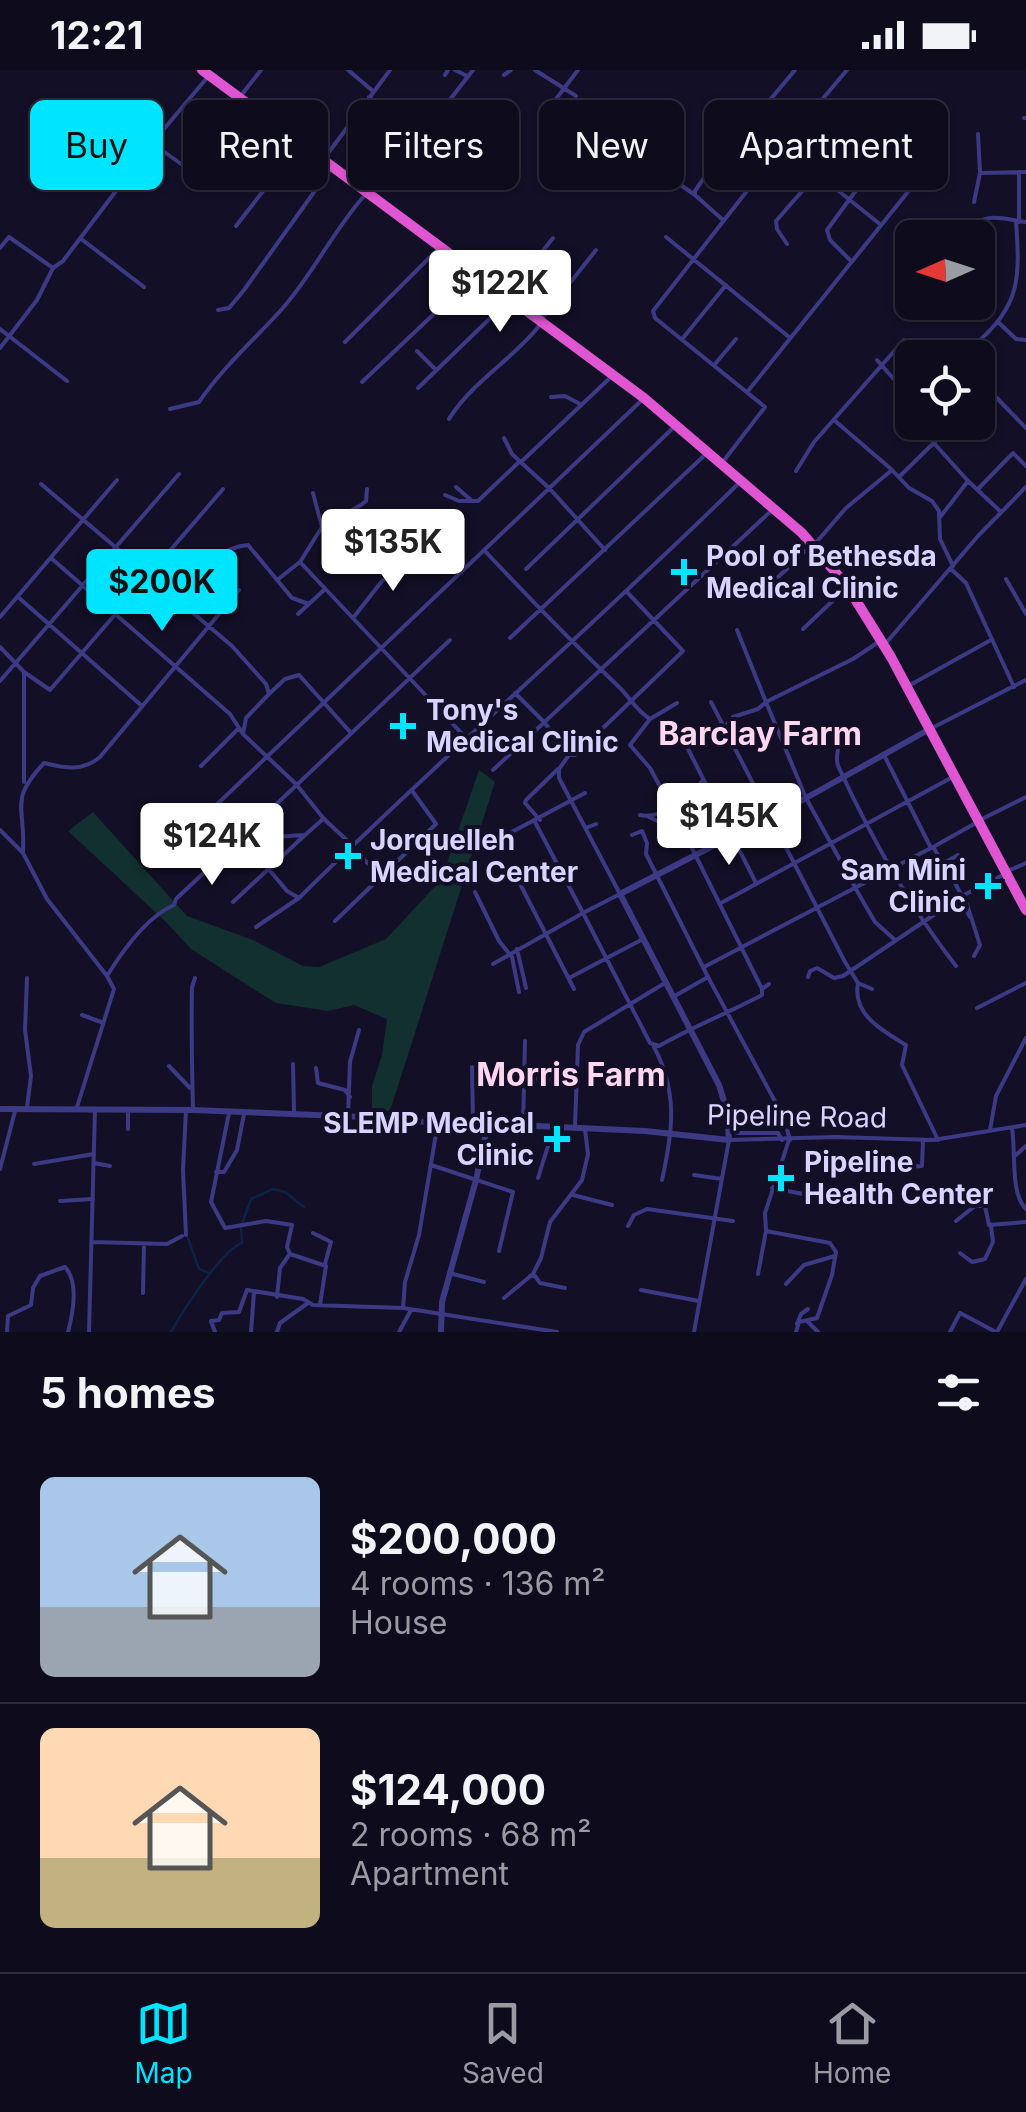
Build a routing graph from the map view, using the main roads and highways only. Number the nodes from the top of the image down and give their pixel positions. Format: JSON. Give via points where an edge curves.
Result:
{"nodes":[{"id":1,"x":205,"y":73,"type":"edge"},
{"id":2,"x":883,"y":646,"type":"junction"},
{"id":3,"x":926,"y":731,"type":"junction"},
{"id":4,"x":976,"y":823,"type":"junction"},
{"id":5,"x":1004,"y":874,"type":"junction"},
{"id":6,"x":1026,"y":910,"type":"edge"},
{"id":7,"x":1026,"y":918,"type":"edge"}],
"edges":[{"from":1,"to":2,"type":"highway","via":[[614,374],[722,463],[813,546]]},
{"from":2,"to":3,"type":"highway"},
{"from":2,"to":3,"type":"highway"},
{"from":3,"to":4,"type":"highway"},
{"from":3,"to":4,"type":"highway"},
{"from":4,"to":5,"type":"highway"},
{"from":5,"to":6,"type":"highway"},
{"from":5,"to":7,"type":"highway"}]}
